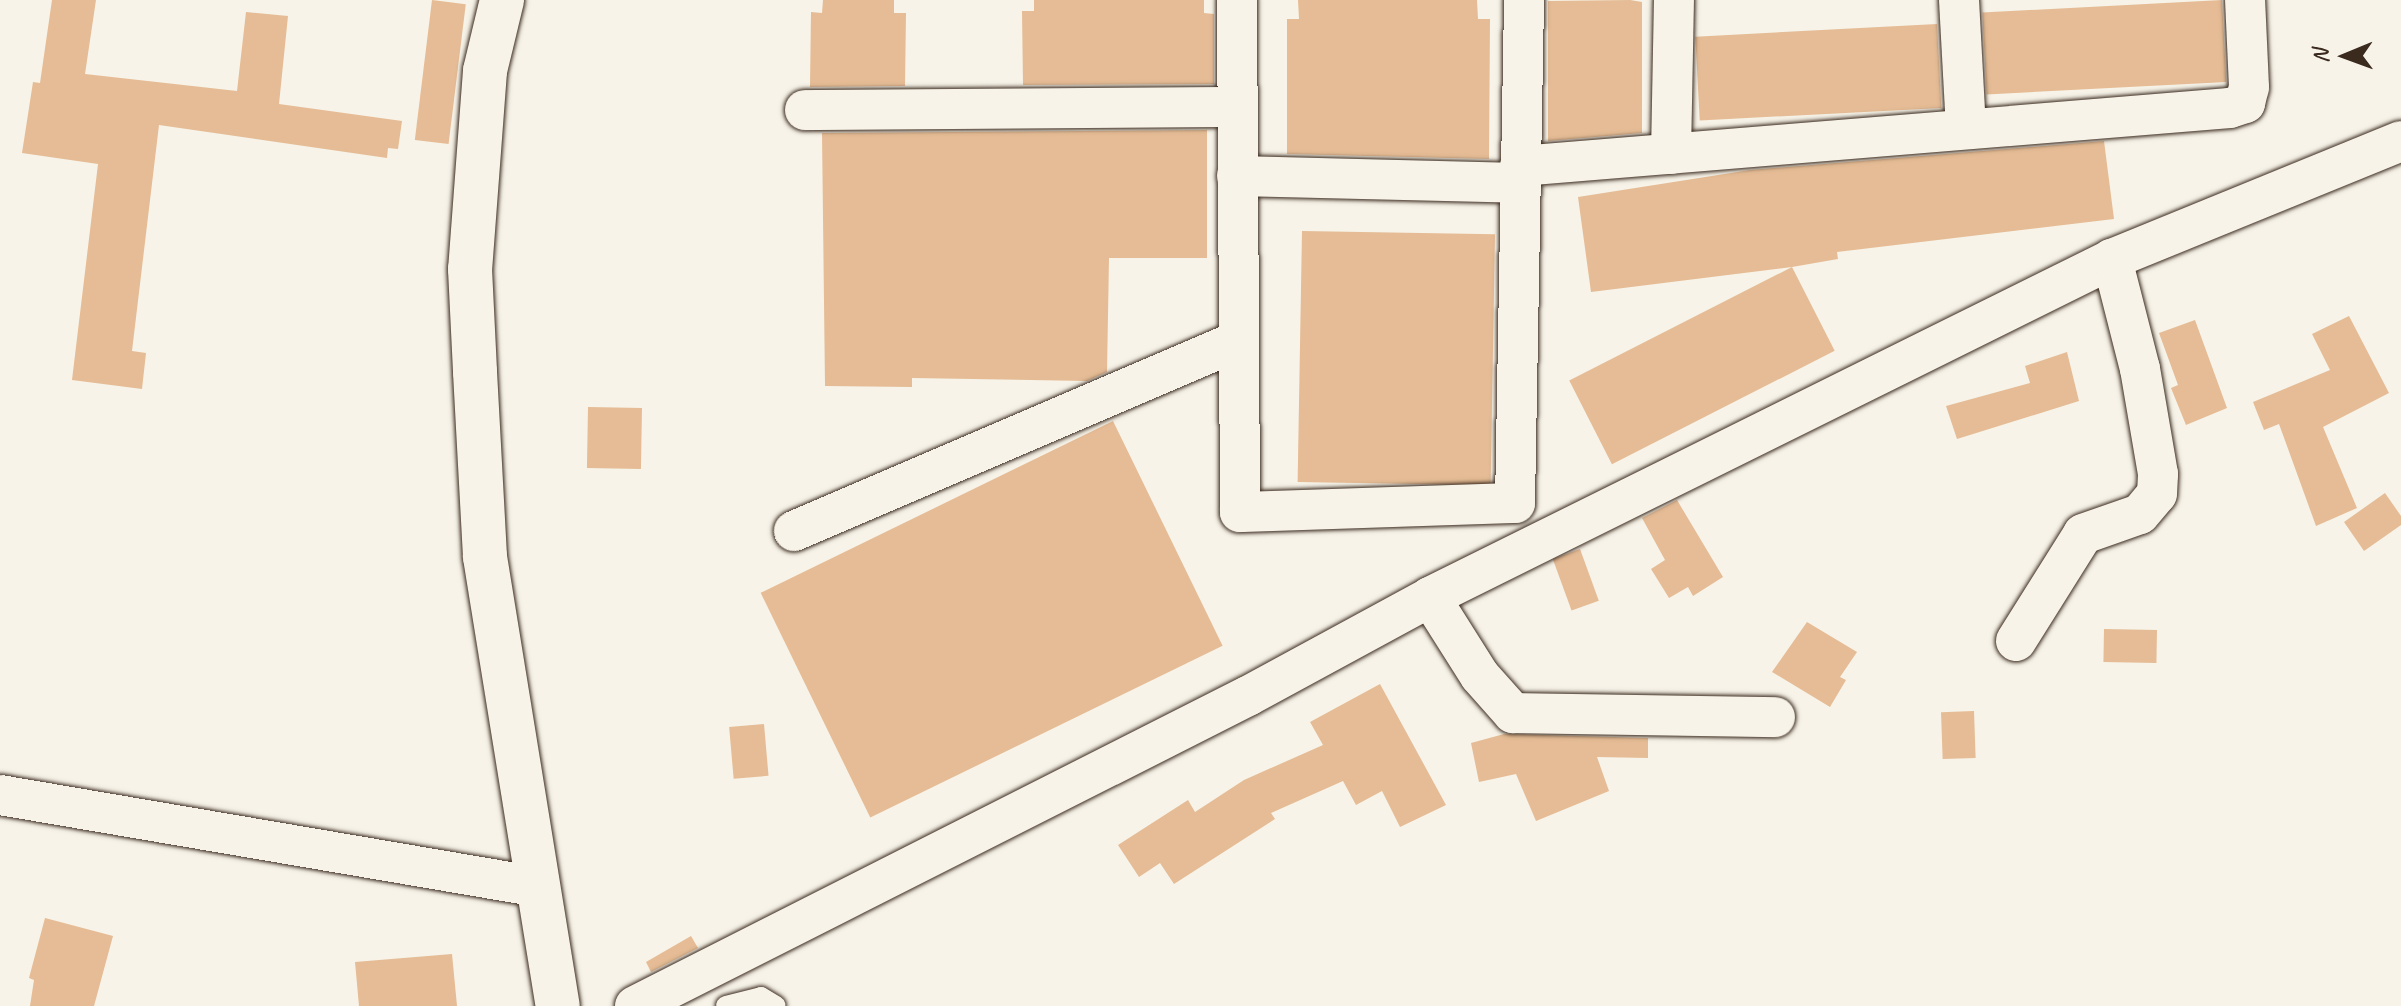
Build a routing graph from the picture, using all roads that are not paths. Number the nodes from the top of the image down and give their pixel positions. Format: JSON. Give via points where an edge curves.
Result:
{"nodes":[{"id":1,"x":502,"y":0,"type":"edge"},
{"id":2,"x":1237,"y":0,"type":"edge"},
{"id":3,"x":1524,"y":0,"type":"edge"},
{"id":4,"x":1674,"y":0,"type":"edge"},
{"id":5,"x":1959,"y":0,"type":"edge"},
{"id":6,"x":2245,"y":0,"type":"edge"},
{"id":7,"x":1237,"y":107,"type":"junction"},
{"id":8,"x":805,"y":110,"type":"dead end"},
{"id":9,"x":1966,"y":128,"type":"junction"},
{"id":10,"x":2401,"y":141,"type":"edge"},
{"id":11,"x":1671,"y":154,"type":"junction"},
{"id":12,"x":1519,"y":174,"type":"junction"},
{"id":13,"x":1237,"y":176,"type":"junction"},
{"id":14,"x":2112,"y":259,"type":"junction"},
{"id":15,"x":1236,"y":342,"type":"junction"},
{"id":16,"x":794,"y":531,"type":"dead end"},
{"id":17,"x":1430,"y":597,"type":"junction"},
{"id":18,"x":2016,"y":641,"type":"dead end"},
{"id":19,"x":1775,"y":717,"type":"dead end"},
{"id":20,"x":0,"y":795,"type":"edge"},
{"id":21,"x":539,"y":887,"type":"junction"},
{"id":22,"x":558,"y":1006,"type":"edge"},
{"id":23,"x":635,"y":1006,"type":"edge"},
{"id":24,"x":726,"y":1006,"type":"edge"},
{"id":25,"x":776,"y":1006,"type":"edge"}],
"edges":[{"from":1,"to":21,"type":"street","via":[[485,71],[470,269],[485,557]]},
{"from":2,"to":7,"type":"street"},
{"from":3,"to":12,"type":"street"},
{"from":4,"to":11,"type":"street"},
{"from":5,"to":9,"type":"street"},
{"from":6,"to":9,"type":"street","via":[[2245,103]]},
{"from":7,"to":8,"type":"street"},
{"from":7,"to":13,"type":"street"},
{"from":9,"to":11,"type":"street"},
{"from":10,"to":14,"type":"street"},
{"from":11,"to":12,"type":"street"},
{"from":12,"to":13,"type":"street"},
{"from":12,"to":15,"type":"street","via":[[1515,503],[1240,512]]},
{"from":13,"to":15,"type":"street"},
{"from":14,"to":17,"type":"street"},
{"from":14,"to":18,"type":"street","via":[[2140,369],[2157,494],[2140,514],[2083,534]]},
{"from":15,"to":16,"type":"street"},
{"from":17,"to":19,"type":"street","via":[[1480,676],[1513,713]]},
{"from":17,"to":23,"type":"street","via":[[1248,696]]},
{"from":20,"to":21,"type":"street"},
{"from":21,"to":22,"type":"street"},
{"from":24,"to":25,"type":"lane","via":[[761,997]]}]}
